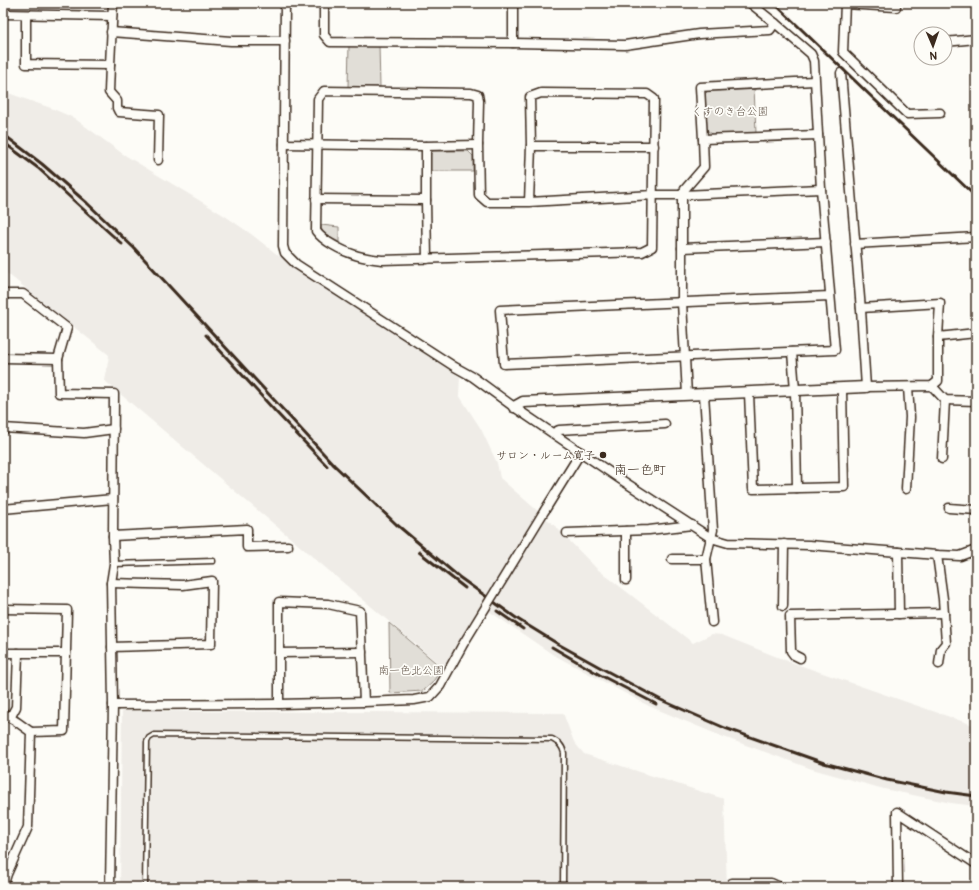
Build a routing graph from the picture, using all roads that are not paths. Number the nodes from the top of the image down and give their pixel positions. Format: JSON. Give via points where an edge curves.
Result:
{"nodes":[{"id":1,"x":113,"y":3,"type":"edge"},
{"id":2,"x":286,"y":3,"type":"edge"},
{"id":3,"x":324,"y":3,"type":"edge"},
{"id":4,"x":513,"y":3,"type":"edge"},
{"id":5,"x":750,"y":3,"type":"edge"},
{"id":6,"x":845,"y":4,"type":"edge"},
{"id":7,"x":896,"y":7,"type":"dead end"},
{"id":8,"x":3,"y":14,"type":"edge"},
{"id":9,"x":26,"y":15,"type":"junction"},
{"id":10,"x":112,"y":16,"type":"junction"},
{"id":11,"x":775,"y":22,"type":"junction"},
{"id":12,"x":111,"y":32,"type":"junction"},
{"id":13,"x":976,"y":39,"type":"edge"},
{"id":14,"x":285,"y":41,"type":"junction"},
{"id":15,"x":953,"y":41,"type":"edge"},
{"id":16,"x":513,"y":43,"type":"junction"},
{"id":17,"x":110,"y":66,"type":"junction"},
{"id":18,"x":841,"y":73,"type":"dead end"},
{"id":19,"x":814,"y":82,"type":"junction"},
{"id":20,"x":940,"y":113,"type":"dead end"},
{"id":21,"x":818,"y":136,"type":"junction"},
{"id":22,"x":703,"y":139,"type":"junction"},
{"id":23,"x":284,"y":144,"type":"junction"},
{"id":24,"x":317,"y":144,"type":"junction"},
{"id":25,"x":478,"y":145,"type":"junction"},
{"id":26,"x":426,"y":146,"type":"junction"},
{"id":27,"x":531,"y":146,"type":"junction"},
{"id":28,"x":654,"y":146,"type":"junction"},
{"id":29,"x":158,"y":160,"type":"dead end"},
{"id":30,"x":822,"y":189,"type":"junction"},
{"id":31,"x":653,"y":195,"type":"junction"},
{"id":32,"x":682,"y":195,"type":"junction"},
{"id":33,"x":316,"y":199,"type":"junction"},
{"id":34,"x":426,"y":200,"type":"junction"},
{"id":35,"x":529,"y":202,"type":"junction"},
{"id":36,"x":976,"y":237,"type":"edge"},
{"id":37,"x":826,"y":242,"type":"junction"},
{"id":38,"x":856,"y":244,"type":"junction"},
{"id":39,"x":682,"y":248,"type":"junction"},
{"id":40,"x":428,"y":259,"type":"junction"},
{"id":41,"x":3,"y":294,"type":"edge"},
{"id":42,"x":830,"y":296,"type":"junction"},
{"id":43,"x":682,"y":302,"type":"junction"},
{"id":44,"x":861,"y":308,"type":"junction"},
{"id":45,"x":976,"y":333,"type":"edge"},
{"id":46,"x":938,"y":337,"type":"junction"},
{"id":47,"x":792,"y":352,"type":"junction"},
{"id":48,"x":685,"y":357,"type":"junction"},
{"id":49,"x":3,"y":358,"type":"edge"},
{"id":50,"x":58,"y":359,"type":"junction"},
{"id":51,"x":908,"y":386,"type":"junction"},
{"id":52,"x":932,"y":386,"type":"junction"},
{"id":53,"x":866,"y":387,"type":"junction"},
{"id":54,"x":842,"y":388,"type":"junction"},
{"id":55,"x":795,"y":390,"type":"junction"},
{"id":56,"x":750,"y":393,"type":"junction"},
{"id":57,"x":704,"y":394,"type":"junction"},
{"id":58,"x":687,"y":395,"type":"junction"},
{"id":59,"x":945,"y":400,"type":"junction"},
{"id":60,"x":976,"y":401,"type":"edge"},
{"id":61,"x":514,"y":407,"type":"junction"},
{"id":62,"x":665,"y":424,"type":"dead end"},
{"id":63,"x":3,"y":428,"type":"edge"},
{"id":64,"x":114,"y":429,"type":"junction"},
{"id":65,"x":553,"y":433,"type":"junction"},
{"id":66,"x":581,"y":452,"type":"junction"},
{"id":67,"x":942,"y":459,"type":"dead end"},
{"id":68,"x":797,"y":488,"type":"junction"},
{"id":69,"x":906,"y":489,"type":"dead end"},
{"id":70,"x":113,"y":499,"type":"junction"},
{"id":71,"x":949,"y":508,"type":"dead end"},
{"id":72,"x":3,"y":509,"type":"edge"},
{"id":73,"x":976,"y":510,"type":"edge"},
{"id":74,"x":692,"y":525,"type":"junction"},
{"id":75,"x":626,"y":531,"type":"junction"},
{"id":76,"x":567,"y":532,"type":"dead end"},
{"id":77,"x":112,"y":536,"type":"junction"},
{"id":78,"x":711,"y":538,"type":"junction"},
{"id":79,"x":784,"y":544,"type":"junction"},
{"id":80,"x":288,"y":546,"type":"dead end"},
{"id":81,"x":976,"y":550,"type":"edge"},
{"id":82,"x":898,"y":552,"type":"junction"},
{"id":83,"x":937,"y":555,"type":"junction"},
{"id":84,"x":672,"y":559,"type":"dead end"},
{"id":85,"x":706,"y":559,"type":"junction"},
{"id":86,"x":213,"y":561,"type":"dead end"},
{"id":87,"x":114,"y":564,"type":"junction"},
{"id":88,"x":626,"y":580,"type":"dead end"},
{"id":89,"x":111,"y":583,"type":"junction"},
{"id":90,"x":783,"y":606,"type":"dead end"},
{"id":91,"x":3,"y":609,"type":"edge"},
{"id":92,"x":944,"y":613,"type":"junction"},
{"id":93,"x":899,"y":614,"type":"junction"},
{"id":94,"x":712,"y":622,"type":"dead end"},
{"id":95,"x":112,"y":647,"type":"junction"},
{"id":96,"x":362,"y":652,"type":"junction"},
{"id":97,"x":3,"y":653,"type":"edge"},
{"id":98,"x":18,"y":653,"type":"junction"},
{"id":99,"x":66,"y":653,"type":"junction"},
{"id":100,"x":279,"y":653,"type":"junction"},
{"id":101,"x":800,"y":658,"type":"dead end"},
{"id":102,"x":939,"y":664,"type":"dead end"},
{"id":103,"x":364,"y":702,"type":"junction"},
{"id":104,"x":113,"y":704,"type":"junction"},
{"id":105,"x":279,"y":704,"type":"junction"},
{"id":106,"x":7,"y":716,"type":"edge"},
{"id":107,"x":31,"y":732,"type":"junction"},
{"id":108,"x":976,"y":864,"type":"edge"},
{"id":109,"x":898,"y":884,"type":"edge"},
{"id":110,"x":3,"y":887,"type":"edge"},
{"id":111,"x":110,"y":887,"type":"edge"},
{"id":112,"x":145,"y":887,"type":"edge"},
{"id":113,"x":563,"y":887,"type":"edge"},
{"id":114,"x":732,"y":887,"type":"edge"},
{"id":115,"x":780,"y":887,"type":"edge"},
{"id":116,"x":907,"y":887,"type":"edge"}],
"edges":[{"from":1,"to":10,"type":"street"},
{"from":2,"to":14,"type":"street"},
{"from":3,"to":16,"type":"street","via":[[324,35],[330,42]]},
{"from":4,"to":16,"type":"street"},
{"from":5,"to":11,"type":"street"},
{"from":6,"to":7,"type":"street"},
{"from":6,"to":20,"type":"street","via":[[843,52],[907,114]]},
{"from":8,"to":9,"type":"street"},
{"from":9,"to":10,"type":"street"},
{"from":9,"to":17,"type":"street","via":[[26,64]]},
{"from":10,"to":12,"type":"street"},
{"from":11,"to":16,"type":"street","via":[[770,30],[700,34],[625,45]]},
{"from":11,"to":19,"type":"street","via":[[811,54],[814,61]]},
{"from":12,"to":14,"type":"street","via":[[231,41]]},
{"from":12,"to":17,"type":"street"},
{"from":13,"to":15,"type":"street"},
{"from":14,"to":23,"type":"street"},
{"from":17,"to":29,"type":"street","via":[[109,92],[117,101],[119,112],[159,115]]},
{"from":18,"to":38,"type":"street"},
{"from":19,"to":21,"type":"street"},
{"from":19,"to":22,"type":"street","via":[[700,87]]},
{"from":21,"to":22,"type":"street"},
{"from":21,"to":30,"type":"street"},
{"from":22,"to":32,"type":"street","via":[[704,167]]},
{"from":23,"to":24,"type":"street"},
{"from":23,"to":61,"type":"street","via":[[285,253],[296,264],[455,368],[473,377]]},
{"from":24,"to":25,"type":"street","via":[[318,98],[324,91],[471,92],[478,95],[479,101]]},
{"from":24,"to":26,"type":"street"},
{"from":24,"to":33,"type":"street"},
{"from":25,"to":26,"type":"street"},
{"from":25,"to":35,"type":"street","via":[[479,195],[487,202]]},
{"from":26,"to":34,"type":"street"},
{"from":27,"to":28,"type":"street"},
{"from":27,"to":28,"type":"street","via":[[530,97],[548,93],[647,94],[654,99]]},
{"from":27,"to":35,"type":"street"},
{"from":28,"to":31,"type":"street"},
{"from":30,"to":32,"type":"street"},
{"from":30,"to":37,"type":"street"},
{"from":31,"to":32,"type":"street"},
{"from":31,"to":35,"type":"street"},
{"from":31,"to":40,"type":"street","via":[[652,247],[642,252]]},
{"from":32,"to":39,"type":"street"},
{"from":33,"to":34,"type":"street"},
{"from":33,"to":40,"type":"street","via":[[316,231],[320,237],[346,252],[367,259]]},
{"from":34,"to":40,"type":"street"},
{"from":36,"to":38,"type":"street"},
{"from":37,"to":39,"type":"street"},
{"from":37,"to":42,"type":"street"},
{"from":38,"to":44,"type":"street"},
{"from":39,"to":43,"type":"street"},
{"from":41,"to":50,"type":"street","via":[[23,294],[67,328]]},
{"from":42,"to":43,"type":"street"},
{"from":42,"to":47,"type":"street","via":[[835,350]]},
{"from":43,"to":48,"type":"street"},
{"from":43,"to":48,"type":"street","via":[[500,310],[504,364]]},
{"from":44,"to":46,"type":"street","via":[[940,303]]},
{"from":44,"to":53,"type":"street"},
{"from":45,"to":46,"type":"street"},
{"from":46,"to":52,"type":"street","via":[[938,381]]},
{"from":47,"to":48,"type":"street"},
{"from":47,"to":55,"type":"street"},
{"from":48,"to":58,"type":"street"},
{"from":49,"to":50,"type":"street"},
{"from":50,"to":64,"type":"street","via":[[59,393],[114,394]]},
{"from":51,"to":52,"type":"street"},
{"from":51,"to":53,"type":"street"},
{"from":51,"to":69,"type":"street","via":[[910,417]]},
{"from":52,"to":59,"type":"street"},
{"from":53,"to":54,"type":"street"},
{"from":54,"to":55,"type":"street"},
{"from":54,"to":68,"type":"street","via":[[844,487]]},
{"from":55,"to":56,"type":"street"},
{"from":55,"to":68,"type":"street"},
{"from":56,"to":57,"type":"street"},
{"from":56,"to":68,"type":"street","via":[[753,489]]},
{"from":57,"to":58,"type":"street"},
{"from":57,"to":78,"type":"street","via":[[713,530]]},
{"from":58,"to":61,"type":"street","via":[[523,402]]},
{"from":59,"to":60,"type":"street"},
{"from":59,"to":67,"type":"street"},
{"from":61,"to":65,"type":"street"},
{"from":62,"to":65,"type":"street","via":[[559,430]]},
{"from":63,"to":64,"type":"street","via":[[84,433]]},
{"from":64,"to":70,"type":"street"},
{"from":65,"to":66,"type":"street"},
{"from":66,"to":74,"type":"street"},
{"from":66,"to":103,"type":"street","bridge":true,"via":[[440,686],[430,697]]},
{"from":70,"to":72,"type":"street"},
{"from":70,"to":77,"type":"street"},
{"from":71,"to":73,"type":"street"},
{"from":74,"to":75,"type":"street"},
{"from":74,"to":78,"type":"street"},
{"from":75,"to":76,"type":"street"},
{"from":75,"to":88,"type":"street"},
{"from":77,"to":80,"type":"street","via":[[247,530],[247,547]]},
{"from":77,"to":87,"type":"street"},
{"from":78,"to":79,"type":"street","via":[[728,542]]},
{"from":78,"to":85,"type":"street"},
{"from":79,"to":82,"type":"street"},
{"from":79,"to":90,"type":"street"},
{"from":81,"to":83,"type":"street","via":[[960,556]]},
{"from":82,"to":83,"type":"street"},
{"from":82,"to":93,"type":"street"},
{"from":83,"to":92,"type":"street"},
{"from":84,"to":85,"type":"street"},
{"from":85,"to":94,"type":"street"},
{"from":86,"to":87,"type":"lane"},
{"from":87,"to":89,"type":"street"},
{"from":89,"to":95,"type":"street"},
{"from":89,"to":95,"type":"street","via":[[183,585],[212,581],[211,644]]},
{"from":91,"to":99,"type":"street","via":[[67,610]]},
{"from":92,"to":93,"type":"street"},
{"from":92,"to":102,"type":"street","via":[[946,643],[941,649]]},
{"from":93,"to":101,"type":"street","via":[[790,616],[791,650]]},
{"from":95,"to":104,"type":"street"},
{"from":96,"to":100,"type":"street"},
{"from":96,"to":100,"type":"street","via":[[360,611],[328,604],[279,602]]},
{"from":96,"to":103,"type":"street"},
{"from":97,"to":98,"type":"street"},
{"from":98,"to":99,"type":"street"},
{"from":98,"to":106,"type":"street","via":[[16,707]]},
{"from":99,"to":107,"type":"street","via":[[64,731]]},
{"from":100,"to":105,"type":"street"},
{"from":103,"to":105,"type":"street"},
{"from":104,"to":105,"type":"street"},
{"from":104,"to":111,"type":"street"},
{"from":106,"to":107,"type":"street"},
{"from":107,"to":110,"type":"street","via":[[28,827]]},
{"from":108,"to":109,"type":"street","via":[[897,812]]},
{"from":109,"to":116,"type":"street"},
{"from":112,"to":113,"type":"lane","via":[[147,742],[154,735],[552,739],[563,747],[564,753]]},
{"from":114,"to":115,"type":"street","via":[[732,883],[771,883]]}]}
